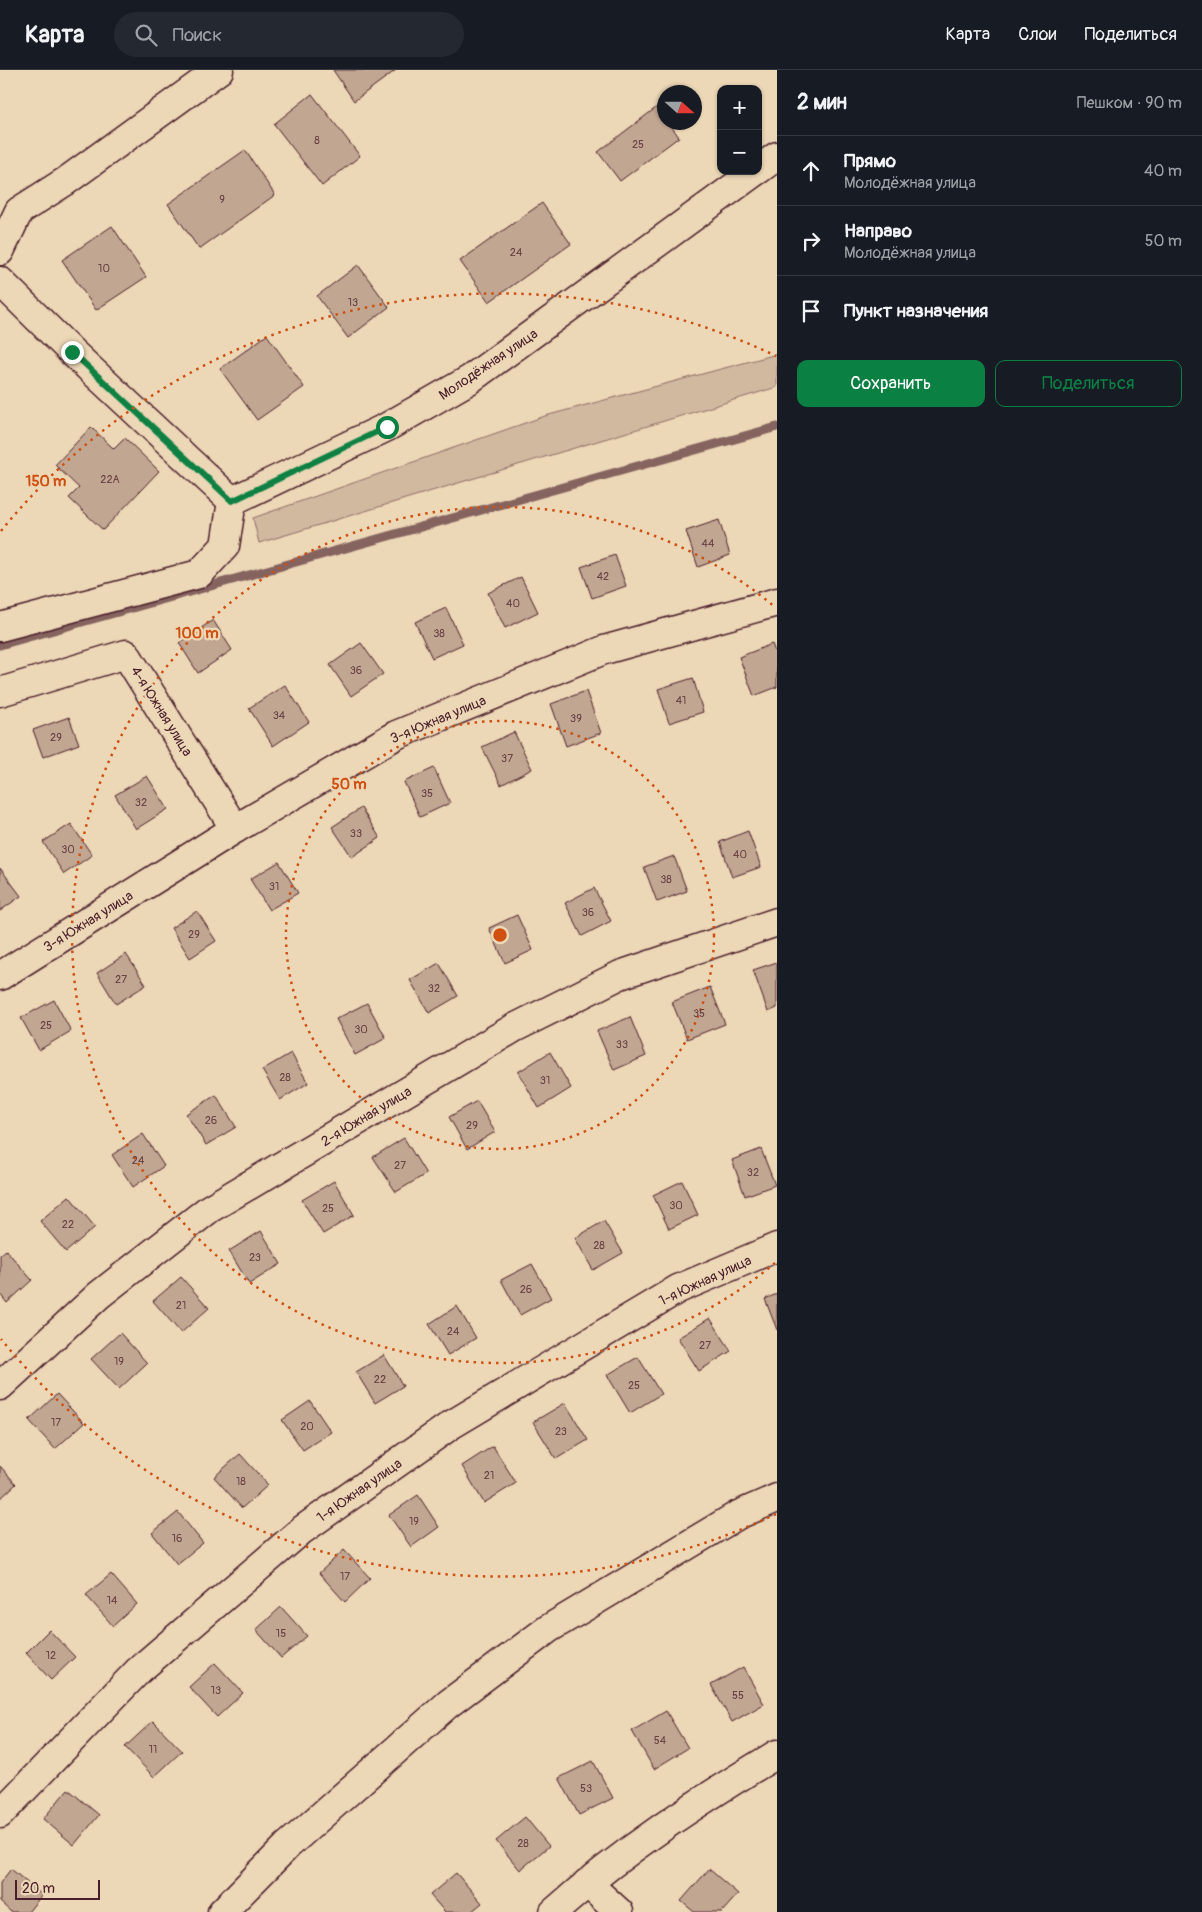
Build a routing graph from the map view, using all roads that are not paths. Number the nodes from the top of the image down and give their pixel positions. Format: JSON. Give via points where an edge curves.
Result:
{"nodes":[{"id":1,"x":219,"y":70,"type":"edge"},
{"id":2,"x":777,"y":156,"type":"edge"},
{"id":3,"x":762,"y":166,"type":"edge"},
{"id":4,"x":750,"y":175,"type":"edge"},
{"id":5,"x":0,"y":251,"type":"edge"},
{"id":6,"x":0,"y":281,"type":"edge"},
{"id":7,"x":232,"y":501,"type":"junction"},
{"id":8,"x":777,"y":602,"type":"edge"},
{"id":9,"x":0,"y":627,"type":"edge"},
{"id":10,"x":0,"y":692,"type":"edge"},
{"id":11,"x":235,"y":830,"type":"junction"},
{"id":12,"x":777,"y":922,"type":"edge"},
{"id":13,"x":0,"y":976,"type":"edge"},
{"id":14,"x":777,"y":1247,"type":"edge"},
{"id":15,"x":0,"y":1386,"type":"edge"},
{"id":16,"x":777,"y":1498,"type":"edge"},
{"id":17,"x":777,"y":1754,"type":"edge"},
{"id":18,"x":0,"y":1814,"type":"edge"},
{"id":19,"x":587,"y":1883,"type":"junction"},
{"id":20,"x":222,"y":1912,"type":"edge"},
{"id":21,"x":554,"y":1912,"type":"edge"},
{"id":22,"x":619,"y":1912,"type":"edge"}],
"edges":[{"from":1,"to":5,"type":"street","via":[[19,211]]},
{"from":2,"to":3,"type":"street","name":"Молодёжная улица"},
{"from":4,"to":7,"type":"street","name":"Молодёжная улица","via":[[469,380],[387,427]]},
{"from":6,"to":7,"type":"street"},
{"from":7,"to":9,"type":"street","via":[[225,546],[199,574]]},
{"from":8,"to":11,"type":"street","name":"3-я Южная улица","via":[[604,650],[396,735]]},
{"from":10,"to":11,"type":"street","name":"4-я Южная улица","via":[[126,654]]},
{"from":11,"to":13,"type":"street","name":"3-я Южная улица"},
{"from":12,"to":15,"type":"street","name":"2-я Южная улица","via":[[620,976],[514,1028],[218,1204],[99,1295]]},
{"from":14,"to":18,"type":"street","name":"1-я Южная улица","via":[[678,1289],[451,1425],[302,1530],[139,1670]]},
{"from":16,"to":20,"type":"street","via":[[738,1515],[548,1629],[448,1704],[287,1846]]},
{"from":17,"to":19,"type":"street","via":[[712,1793]]},
{"from":19,"to":21,"type":"street"},
{"from":19,"to":22,"type":"street"}]}
